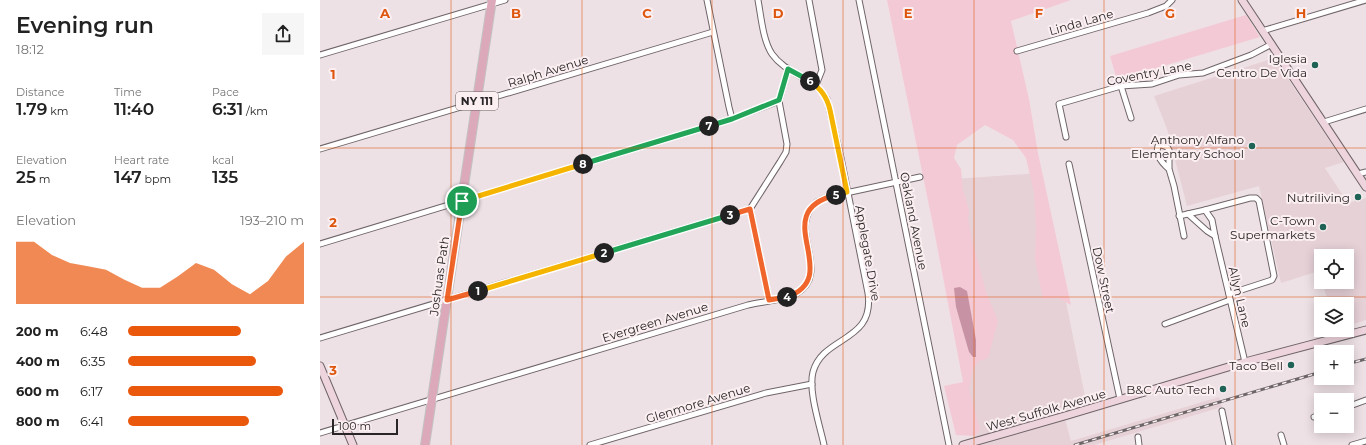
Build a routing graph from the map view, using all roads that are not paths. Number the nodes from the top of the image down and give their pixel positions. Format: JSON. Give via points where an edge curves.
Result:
{"nodes":[{"id":1,"x":505,"y":0,"type":"edge"},
{"id":2,"x":707,"y":0,"type":"edge"},
{"id":3,"x":758,"y":0,"type":"edge"},
{"id":4,"x":809,"y":0,"type":"edge"},
{"id":5,"x":859,"y":0,"type":"edge"},
{"id":6,"x":1172,"y":0,"type":"edge"},
{"id":7,"x":1242,"y":0,"type":"edge"},
{"id":8,"x":1366,"y":0,"type":"edge"},
{"id":9,"x":492,"y":2,"type":"edge"},
{"id":10,"x":1262,"y":31,"type":"junction"},
{"id":11,"x":713,"y":32,"type":"junction"},
{"id":12,"x":1272,"y":44,"type":"junction"},
{"id":13,"x":1017,"y":51,"type":"dead end"},
{"id":14,"x":320,"y":54,"type":"edge"},
{"id":15,"x":788,"y":69,"type":"junction"},
{"id":16,"x":816,"y":85,"type":"junction"},
{"id":17,"x":1121,"y":86,"type":"junction"},
{"id":18,"x":779,"y":100,"type":"junction"},
{"id":19,"x":477,"y":102,"type":"junction"},
{"id":20,"x":1366,"y":109,"type":"edge"},
{"id":21,"x":1131,"y":118,"type":"dead end"},
{"id":22,"x":732,"y":119,"type":"junction"},
{"id":23,"x":1324,"y":122,"type":"junction"},
{"id":24,"x":1066,"y":137,"type":"dead end"},
{"id":25,"x":320,"y":149,"type":"edge"},
{"id":26,"x":1070,"y":164,"type":"dead end"},
{"id":27,"x":1169,"y":169,"type":"dead end"},
{"id":28,"x":1366,"y":172,"type":"edge"},
{"id":29,"x":1358,"y":174,"type":"junction"},
{"id":30,"x":920,"y":177,"type":"dead end"},
{"id":31,"x":896,"y":182,"type":"junction"},
{"id":32,"x":1366,"y":187,"type":"edge"},
{"id":33,"x":847,"y":192,"type":"junction"},
{"id":34,"x":462,"y":201,"type":"junction"},
{"id":35,"x":750,"y":209,"type":"junction"},
{"id":36,"x":1205,"y":210,"type":"junction"},
{"id":37,"x":1188,"y":214,"type":"junction"},
{"id":38,"x":1179,"y":216,"type":"junction"},
{"id":39,"x":1184,"y":236,"type":"dead end"},
{"id":40,"x":1215,"y":236,"type":"junction"},
{"id":41,"x":320,"y":244,"type":"edge"},
{"id":42,"x":1229,"y":294,"type":"junction"},
{"id":43,"x":447,"y":300,"type":"junction"},
{"id":44,"x":769,"y":300,"type":"junction"},
{"id":45,"x":1230,"y":300,"type":"junction"},
{"id":46,"x":1164,"y":324,"type":"dead end"},
{"id":47,"x":1366,"y":330,"type":"edge"},
{"id":48,"x":320,"y":338,"type":"edge"},
{"id":49,"x":1245,"y":362,"type":"junction"},
{"id":50,"x":320,"y":366,"type":"edge"},
{"id":51,"x":812,"y":384,"type":"junction"},
{"id":52,"x":432,"y":400,"type":"junction"},
{"id":53,"x":1120,"y":400,"type":"junction"},
{"id":54,"x":1366,"y":400,"type":"edge"},
{"id":55,"x":1354,"y":404,"type":"edge"},
{"id":56,"x":1222,"y":411,"type":"dead end"},
{"id":57,"x":344,"y":425,"type":"junction"},
{"id":58,"x":320,"y":433,"type":"edge"},
{"id":59,"x":1281,"y":435,"type":"dead end"},
{"id":60,"x":1138,"y":437,"type":"dead end"},
{"id":61,"x":1366,"y":441,"type":"edge"},
{"id":62,"x":425,"y":442,"type":"edge"},
{"id":63,"x":980,"y":443,"type":"edge"},
{"id":64,"x":354,"y":445,"type":"edge"},
{"id":65,"x":590,"y":445,"type":"edge"},
{"id":66,"x":824,"y":445,"type":"edge"},
{"id":67,"x":950,"y":445,"type":"edge"},
{"id":68,"x":963,"y":445,"type":"edge"},
{"id":69,"x":1139,"y":445,"type":"edge"},
{"id":70,"x":1230,"y":445,"type":"edge"},
{"id":71,"x":1284,"y":445,"type":"edge"},
{"id":72,"x":1352,"y":445,"type":"edge"}],
"edges":[{"from":1,"to":9,"type":"street"},
{"from":2,"to":11,"type":"street"},
{"from":3,"to":15,"type":"street","name":"Applegate Drive","via":[[766,42],[772,54]]},
{"from":4,"to":16,"type":"street","via":[[822,70]]},
{"from":5,"to":31,"type":"street","name":"Oakland Avenue"},
{"from":6,"to":13,"type":"street","name":"Linda Lane","via":[[1166,6],[1148,13]]},
{"from":7,"to":10,"type":"main road"},
{"from":8,"to":10,"type":"street"},
{"from":9,"to":14,"type":"street"},
{"from":9,"to":19,"type":"main road","name":"Joshuas Path","number":"NY 111"},
{"from":10,"to":12,"type":"main road"},
{"from":11,"to":19,"type":"street","name":"Ralph Avenue"},
{"from":11,"to":22,"type":"street"},
{"from":12,"to":17,"type":"street","name":"Coventry Lane","via":[[1246,58],[1203,73],[1179,75],[1152,84]]},
{"from":12,"to":23,"type":"main road"},
{"from":15,"to":16,"type":"street","name":"Applegate Drive"},
{"from":15,"to":18,"type":"street"},
{"from":16,"to":33,"type":"street","name":"Applegate Drive","via":[[827,98]]},
{"from":17,"to":21,"type":"street"},
{"from":17,"to":24,"type":"street","name":"Coventry Lane","via":[[1059,104]]},
{"from":18,"to":22,"type":"street"},
{"from":18,"to":35,"type":"street","via":[[787,144],[786,152]]},
{"from":19,"to":25,"type":"street","name":"Ralph Avenue"},
{"from":19,"to":34,"type":"main road","name":"Joshuas Path","number":"NY 111"},
{"from":20,"to":23,"type":"street"},
{"from":22,"to":34,"type":"street"},
{"from":23,"to":29,"type":"main road"},
{"from":26,"to":53,"type":"street","name":"Dow Street"},
{"from":27,"to":38,"type":"street"},
{"from":28,"to":29,"type":"street"},
{"from":29,"to":32,"type":"main road"},
{"from":30,"to":31,"type":"street","name":"Evergreen Avenue"},
{"from":31,"to":33,"type":"street","name":"Evergreen Avenue"},
{"from":31,"to":67,"type":"street","name":"Oakland Avenue"},
{"from":33,"to":44,"type":"street","name":"Evergreen Avenue","via":[[820,200],[808,213],[804,231],[811,271],[803,288],[786,298]]},
{"from":33,"to":51,"type":"street","name":"Applegate Drive","via":[[869,304],[867,315],[861,326],[825,352],[813,372]]},
{"from":34,"to":41,"type":"street"},
{"from":34,"to":43,"type":"main road","name":"Joshuas Path","number":"NY 111"},
{"from":35,"to":43,"type":"street"},
{"from":35,"to":44,"type":"street"},
{"from":36,"to":37,"type":"street"},
{"from":36,"to":40,"type":"street","name":"Allyn Lane","via":[[1212,220]]},
{"from":36,"to":42,"type":"street","via":[[1250,198],[1259,201],[1274,276],[1272,280]]},
{"from":37,"to":38,"type":"street"},
{"from":37,"to":40,"type":"street"},
{"from":38,"to":39,"type":"street"},
{"from":40,"to":42,"type":"street","name":"Allyn Lane"},
{"from":42,"to":45,"type":"street","name":"Allyn Lane"},
{"from":43,"to":48,"type":"street"},
{"from":43,"to":52,"type":"main road","name":"Joshuas Path","number":"NY 111"},
{"from":44,"to":52,"type":"street","name":"Evergreen Avenue"},
{"from":45,"to":46,"type":"street"},
{"from":45,"to":49,"type":"street","name":"Allyn Lane"},
{"from":47,"to":49,"type":"main road","name":"West Suffolk Avenue"},
{"from":49,"to":53,"type":"main road","name":"West Suffolk Avenue"},
{"from":50,"to":57,"type":"main road"},
{"from":51,"to":65,"type":"street","name":"Glenmore Avenue","via":[[766,393]]},
{"from":51,"to":66,"type":"street","name":"Applegate Drive"},
{"from":52,"to":57,"type":"street","name":"Evergreen Avenue"},
{"from":52,"to":62,"type":"main road","name":"Joshuas Path","number":"NY 111"},
{"from":53,"to":63,"type":"main road","name":"West Suffolk Avenue"},
{"from":54,"to":55,"type":"street"},
{"from":56,"to":70,"type":"street"},
{"from":57,"to":58,"type":"street","name":"Evergreen Avenue"},
{"from":57,"to":64,"type":"main road"},
{"from":59,"to":71,"type":"street"},
{"from":60,"to":69,"type":"street"},
{"from":61,"to":72,"type":"street"},
{"from":63,"to":68,"type":"main road","name":"West Suffolk Avenue"}]}
